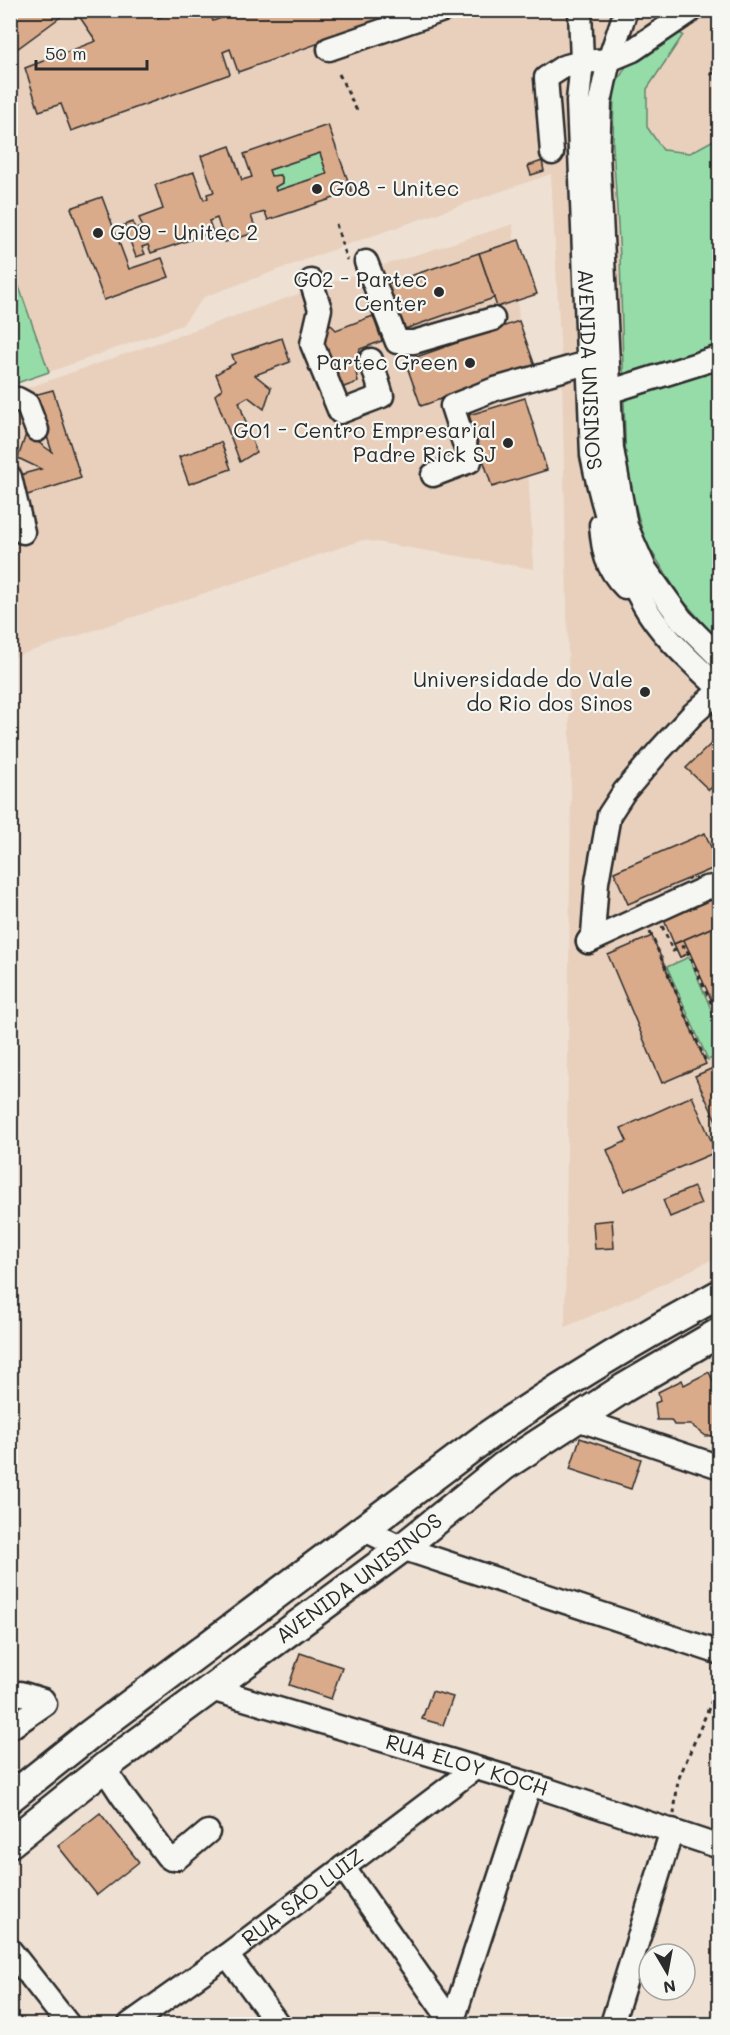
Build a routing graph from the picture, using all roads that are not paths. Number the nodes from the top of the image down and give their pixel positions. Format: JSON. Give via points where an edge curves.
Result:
{"nodes":[{"id":1,"x":443,"y":10,"type":"edge"},
{"id":2,"x":580,"y":10,"type":"edge"},
{"id":3,"x":667,"y":10,"type":"edge"},
{"id":4,"x":692,"y":10,"type":"edge"},
{"id":5,"x":623,"y":19,"type":"edge"},
{"id":6,"x":329,"y":49,"type":"dead end"},
{"id":7,"x":609,"y":60,"type":"junction"},
{"id":8,"x":582,"y":62,"type":"junction"},
{"id":9,"x":552,"y":153,"type":"dead end"},
{"id":10,"x":358,"y":265,"type":"road end"},
{"id":11,"x":311,"y":281,"type":"dead end"},
{"id":12,"x":493,"y":319,"type":"dead end"},
{"id":13,"x":720,"y":357,"type":"edge"},
{"id":14,"x":371,"y":360,"type":"dead end"},
{"id":15,"x":587,"y":363,"type":"junction"},
{"id":16,"x":608,"y":392,"type":"junction"},
{"id":17,"x":10,"y":402,"type":"edge"},
{"id":18,"x":37,"y":430,"type":"dead end"},
{"id":19,"x":433,"y":475,"type":"dead end"},
{"id":20,"x":10,"y":477,"type":"edge"},
{"id":21,"x":23,"y":532,"type":"dead end"},
{"id":22,"x":720,"y":658,"type":"edge"},
{"id":23,"x":720,"y":690,"type":"edge"},
{"id":24,"x":720,"y":886,"type":"edge"},
{"id":25,"x":720,"y":1294,"type":"edge"},
{"id":26,"x":720,"y":1332,"type":"edge"},
{"id":27,"x":577,"y":1419,"type":"junction"},
{"id":28,"x":720,"y":1467,"type":"edge"},
{"id":29,"x":363,"y":1529,"type":"junction"},
{"id":30,"x":402,"y":1548,"type":"junction"},
{"id":31,"x":720,"y":1653,"type":"edge"},
{"id":32,"x":211,"y":1689,"type":"junction"},
{"id":33,"x":10,"y":1697,"type":"edge"},
{"id":34,"x":109,"y":1721,"type":"junction"},
{"id":35,"x":10,"y":1728,"type":"edge"},
{"id":36,"x":127,"y":1750,"type":"junction"},
{"id":37,"x":104,"y":1768,"type":"junction"},
{"id":38,"x":475,"y":1768,"type":"junction"},
{"id":39,"x":530,"y":1784,"type":"junction"},
{"id":40,"x":10,"y":1798,"type":"edge"},
{"id":41,"x":672,"y":1830,"type":"junction"},
{"id":42,"x":208,"y":1832,"type":"dead end"},
{"id":43,"x":10,"y":1843,"type":"edge"},
{"id":44,"x":720,"y":1847,"type":"edge"},
{"id":45,"x":343,"y":1868,"type":"junction"},
{"id":46,"x":10,"y":1950,"type":"edge"},
{"id":47,"x":227,"y":1955,"type":"junction"},
{"id":48,"x":453,"y":2024,"type":"edge"},
{"id":49,"x":68,"y":2025,"type":"edge"},
{"id":50,"x":130,"y":2025,"type":"edge"},
{"id":51,"x":278,"y":2025,"type":"edge"},
{"id":52,"x":612,"y":2025,"type":"edge"}],
"edges":[{"from":1,"to":6,"type":"street"},
{"from":2,"to":8,"type":"street","name":"AVENIDA UNISINOS"},
{"from":3,"to":5,"type":"street","via":[[643,31],[627,32]]},
{"from":4,"to":7,"type":"street","via":[[633,50]]},
{"from":5,"to":7,"type":"street","name":"AVENIDA UNISINOS"},
{"from":7,"to":8,"type":"street"},
{"from":7,"to":16,"type":"street","name":"AVENIDA UNISINOS","via":[[600,102],[598,153]]},
{"from":8,"to":9,"type":"street","via":[[563,67],[546,78]]},
{"from":8,"to":15,"type":"street","name":"AVENIDA UNISINOS","via":[[578,101]]},
{"from":10,"to":12,"type":"street","via":[[397,342],[414,342]]},
{"from":11,"to":14,"type":"street","via":[[320,309],[312,344],[340,412],[382,396]]},
{"from":13,"to":16,"type":"street"},
{"from":15,"to":19,"type":"street","via":[[495,389],[452,406],[470,461]]},
{"from":15,"to":23,"type":"street","name":"AVENIDA UNISINOS","via":[[592,455],[615,560],[663,632]]},
{"from":16,"to":22,"type":"street","name":"AVENIDA UNISINOS","via":[[612,448],[626,526],[645,569],[681,619]]},
{"from":17,"to":18,"type":"street","via":[[18,399],[27,404]]},
{"from":20,"to":21,"type":"street"},
{"from":23,"to":24,"type":"street","via":[[659,751],[609,814],[592,938],[706,888]]},
{"from":25,"to":29,"type":"main road","name":"AVENIDA UNISINOS","via":[[541,1399]]},
{"from":26,"to":27,"type":"main road","name":"AVENIDA UNISINOS"},
{"from":27,"to":28,"type":"street"},
{"from":27,"to":30,"type":"main road","name":"AVENIDA UNISINOS","via":[[504,1466]]},
{"from":29,"to":30,"type":"street"},
{"from":29,"to":34,"type":"main road","name":"AVENIDA UNISINOS"},
{"from":30,"to":31,"type":"street"},
{"from":30,"to":32,"type":"main road","name":"AVENIDA UNISINOS"},
{"from":32,"to":36,"type":"main road","name":"AVENIDA UNISINOS"},
{"from":32,"to":38,"type":"street","name":"RUA ELOY KOCH"},
{"from":33,"to":35,"type":"street","via":[[20,1693],[45,1704]]},
{"from":34,"to":36,"type":"street"},
{"from":34,"to":40,"type":"main road","name":"AVENIDA UNISINOS"},
{"from":36,"to":37,"type":"main road","name":"AVENIDA UNISINOS"},
{"from":37,"to":42,"type":"street","via":[[171,1859]]},
{"from":37,"to":43,"type":"main road","name":"AVENIDA UNISINOS"},
{"from":38,"to":39,"type":"street","name":"RUA ELOY KOCH"},
{"from":38,"to":45,"type":"street","name":"RUA SÃO LUIZ"},
{"from":39,"to":41,"type":"street","name":"RUA ELOY KOCH"},
{"from":39,"to":48,"type":"street"},
{"from":41,"to":44,"type":"street","name":"RUA ELOY KOCH"},
{"from":41,"to":52,"type":"street"},
{"from":45,"to":47,"type":"street","name":"RUA SÃO LUIZ"},
{"from":45,"to":48,"type":"street"},
{"from":46,"to":49,"type":"street"},
{"from":47,"to":50,"type":"street","name":"RUA SÃO LUIZ"},
{"from":47,"to":51,"type":"street"}]}
